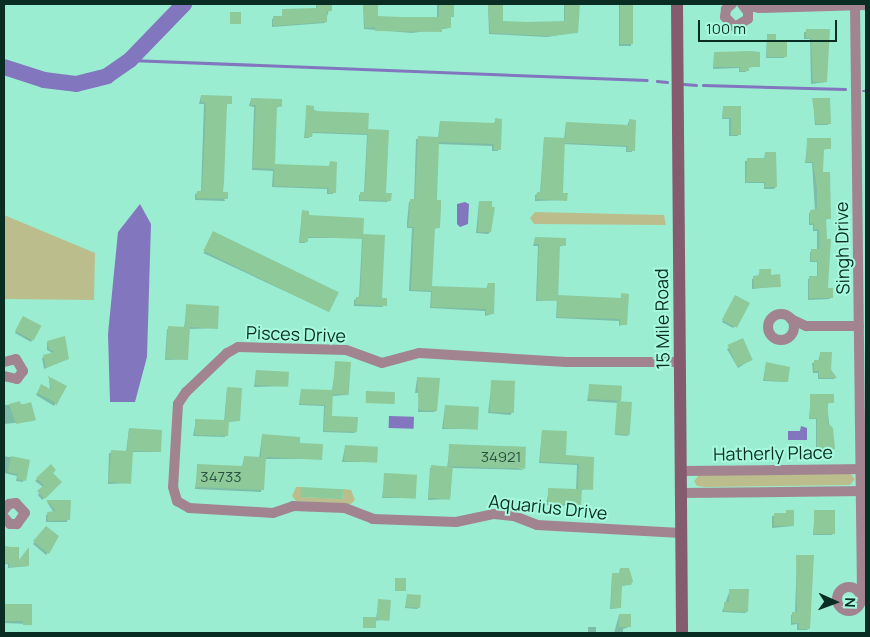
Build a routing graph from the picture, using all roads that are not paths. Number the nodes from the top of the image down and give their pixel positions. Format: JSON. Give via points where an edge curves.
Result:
{"nodes":[{"id":1,"x":677,"y":4,"type":"edge"},
{"id":2,"x":732,"y":4,"type":"edge"},
{"id":3,"x":742,"y":4,"type":"edge"},
{"id":4,"x":855,"y":4,"type":"edge"},
{"id":5,"x":866,"y":5,"type":"edge"},
{"id":6,"x":759,"y":8,"type":"junction"},
{"id":7,"x":748,"y":19,"type":"junction"},
{"id":8,"x":791,"y":318,"type":"junction"},
{"id":9,"x":806,"y":326,"type":"junction"},
{"id":10,"x":859,"y":326,"type":"junction"},
{"id":11,"x":792,"y":335,"type":"junction"},
{"id":12,"x":4,"y":362,"type":"edge"},
{"id":13,"x":680,"y":362,"type":"junction"},
{"id":14,"x":5,"y":377,"type":"edge"},
{"id":15,"x":864,"y":469,"type":"edge"},
{"id":16,"x":681,"y":471,"type":"junction"},
{"id":17,"x":864,"y":491,"type":"edge"},
{"id":18,"x":681,"y":493,"type":"junction"},
{"id":19,"x":177,"y":501,"type":"joint"},
{"id":20,"x":8,"y":503,"type":"edge"},
{"id":21,"x":4,"y":510,"type":"edge"},
{"id":22,"x":4,"y":517,"type":"edge"},
{"id":23,"x":681,"y":533,"type":"junction"},
{"id":24,"x":861,"y":570,"type":"junction"},
{"id":25,"x":847,"y":587,"type":"junction"},
{"id":26,"x":862,"y":598,"type":"junction"},
{"id":27,"x":682,"y":633,"type":"edge"}],
"edges":[{"from":1,"to":13,"type":"main road","name":"15 Mile Road"},
{"from":2,"to":7,"type":"street","via":[[725,13],[729,24],[739,26]]},
{"from":3,"to":6,"type":"street"},
{"from":3,"to":7,"type":"street","via":[[748,12]]},
{"from":4,"to":5,"type":"street"},
{"from":4,"to":6,"type":"street"},
{"from":4,"to":10,"type":"street","name":"Singh Drive"},
{"from":6,"to":7,"type":"street"},
{"from":8,"to":9,"type":"street"},
{"from":8,"to":11,"type":"street","via":[[794,326]]},
{"from":8,"to":11,"type":"street","via":[[776,314],[768,328],[772,336],[780,340]]},
{"from":9,"to":10,"type":"street"},
{"from":9,"to":11,"type":"street"},
{"from":10,"to":15,"type":"street","name":"Singh Drive"},
{"from":12,"to":14,"type":"street","via":[[16,359],[23,367],[20,377]]},
{"from":13,"to":16,"type":"main road","name":"15 Mile Road"},
{"from":13,"to":19,"type":"street","name":"Pisces Drive","via":[[566,362],[419,353],[382,363],[346,350],[238,347],[227,353],[186,392],[178,404],[173,487]]},
{"from":15,"to":16,"type":"street","name":"Hatherly Place"},
{"from":15,"to":17,"type":"street","name":"Singh Drive"},
{"from":16,"to":18,"type":"main road","name":"15 Mile Road"},
{"from":17,"to":18,"type":"street"},
{"from":17,"to":24,"type":"street","name":"Singh Drive"},
{"from":18,"to":23,"type":"main road","name":"15 Mile Road"},
{"from":19,"to":23,"type":"street","name":"Aquarius Drive","via":[[189,508],[273,513],[293,506],[345,508],[373,519],[456,522],[494,514],[514,516],[537,526]]},
{"from":20,"to":21,"type":"street"},
{"from":20,"to":22,"type":"street","via":[[24,509],[23,520],[14,524]]},
{"from":23,"to":27,"type":"main road","name":"15 Mile Road"},
{"from":24,"to":25,"type":"street","via":[[855,582]]},
{"from":24,"to":26,"type":"street","name":"Singh Drive"},
{"from":25,"to":26,"type":"street","via":[[855,588]]},
{"from":25,"to":26,"type":"street","via":[[838,594],[837,602],[842,609],[857,609]]}]}
